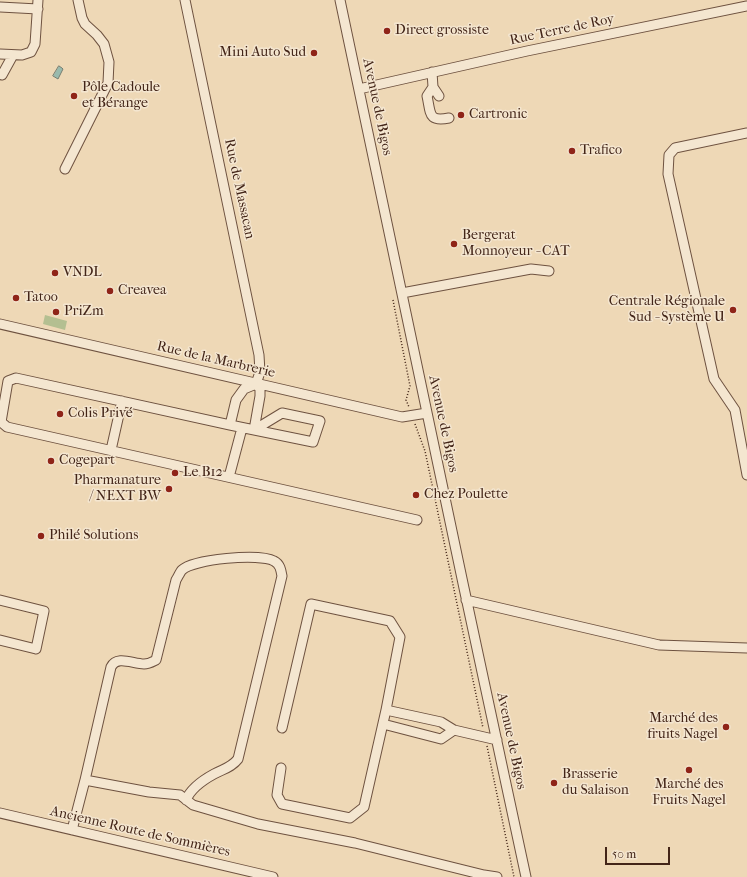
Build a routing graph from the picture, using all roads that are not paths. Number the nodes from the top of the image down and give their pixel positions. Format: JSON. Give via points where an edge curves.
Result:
{"nodes":[{"id":1,"x":78,"y":0,"type":"edge"},
{"id":2,"x":185,"y":0,"type":"edge"},
{"id":3,"x":340,"y":0,"type":"edge"},
{"id":4,"x":38,"y":5,"type":"edge"},
{"id":5,"x":747,"y":6,"type":"edge"},
{"id":6,"x":0,"y":7,"type":"edge"},
{"id":7,"x":0,"y":54,"type":"edge"},
{"id":8,"x":13,"y":55,"type":"junction"},
{"id":9,"x":432,"y":72,"type":"junction"},
{"id":10,"x":2,"y":75,"type":"dead end"},
{"id":11,"x":433,"y":87,"type":"junction"},
{"id":12,"x":359,"y":89,"type":"junction"},
{"id":13,"x":439,"y":96,"type":"dead end"},
{"id":14,"x":449,"y":118,"type":"dead end"},
{"id":15,"x":747,"y":134,"type":"edge"},
{"id":16,"x":65,"y":169,"type":"dead end"},
{"id":17,"x":549,"y":271,"type":"dead end"},
{"id":18,"x":402,"y":293,"type":"junction"},
{"id":19,"x":0,"y":324,"type":"edge"},
{"id":20,"x":256,"y":384,"type":"junction"},
{"id":21,"x":122,"y":401,"type":"junction"},
{"id":22,"x":427,"y":413,"type":"junction"},
{"id":23,"x":230,"y":426,"type":"junction"},
{"id":24,"x":242,"y":428,"type":"junction"},
{"id":25,"x":254,"y":430,"type":"junction"},
{"id":26,"x":111,"y":450,"type":"junction"},
{"id":27,"x":747,"y":474,"type":"edge"},
{"id":28,"x":229,"y":477,"type":"junction"},
{"id":29,"x":417,"y":520,"type":"dead end"},
{"id":30,"x":0,"y":600,"type":"edge"},
{"id":31,"x":466,"y":600,"type":"junction"},
{"id":32,"x":0,"y":640,"type":"edge"},
{"id":33,"x":747,"y":648,"type":"edge"},
{"id":34,"x":386,"y":710,"type":"junction"},
{"id":35,"x":383,"y":724,"type":"junction"},
{"id":36,"x":282,"y":728,"type":"dead end"},
{"id":37,"x":454,"y":730,"type":"junction"},
{"id":38,"x":497,"y":740,"type":"junction"},
{"id":39,"x":281,"y":768,"type":"dead end"},
{"id":40,"x":86,"y":780,"type":"junction"},
{"id":41,"x":186,"y":800,"type":"junction"},
{"id":42,"x":0,"y":813,"type":"edge"},
{"id":43,"x":72,"y":830,"type":"junction"},
{"id":44,"x":273,"y":877,"type":"edge"},
{"id":45,"x":496,"y":877,"type":"edge"},
{"id":46,"x":526,"y":877,"type":"edge"}],
"edges":[{"from":1,"to":16,"type":"street","via":[[85,24],[104,44],[109,62],[108,83]]},
{"from":2,"to":20,"type":"street","name":"Rue de Massacan","via":[[259,355],[260,372]]},
{"from":3,"to":12,"type":"street","name":"Avenue de Bigos"},
{"from":4,"to":6,"type":"street"},
{"from":4,"to":8,"type":"street","via":[[35,44],[31,52]]},
{"from":5,"to":9,"type":"street","name":"Rue Terre de Roy"},
{"from":7,"to":8,"type":"street"},
{"from":8,"to":10,"type":"street"},
{"from":9,"to":11,"type":"street"},
{"from":9,"to":12,"type":"street","name":"Rue Terre de Roy"},
{"from":11,"to":13,"type":"street"},
{"from":11,"to":14,"type":"street","via":[[427,96],[431,115],[437,120]]},
{"from":12,"to":18,"type":"street","name":"Avenue de Bigos"},
{"from":15,"to":27,"type":"street","via":[[675,148],[669,155],[668,174],[714,379],[735,410]]},
{"from":17,"to":18,"type":"street","via":[[531,269]]},
{"from":18,"to":22,"type":"street","name":"Avenue de Bigos"},
{"from":19,"to":20,"type":"street","name":"Rue de la Marbrerie"},
{"from":20,"to":22,"type":"street","name":"Rue de la Marbrerie","via":[[402,417]]},
{"from":20,"to":23,"type":"street","via":[[244,389],[236,400]]},
{"from":20,"to":25,"type":"street","name":"Rue de Massacan","via":[[260,389],[260,396]]},
{"from":21,"to":23,"type":"street"},
{"from":21,"to":26,"type":"street"},
{"from":21,"to":26,"type":"street","via":[[16,378],[8,380],[1,422],[8,427]]},
{"from":22,"to":31,"type":"street","name":"Avenue de Bigos"},
{"from":23,"to":24,"type":"street"},
{"from":24,"to":25,"type":"street"},
{"from":24,"to":28,"type":"street"},
{"from":25,"to":25,"type":"street","via":[[313,442],[320,421],[282,412]]},
{"from":26,"to":28,"type":"street"},
{"from":28,"to":29,"type":"street"},
{"from":30,"to":32,"type":"street","via":[[44,611],[36,649]]},
{"from":31,"to":33,"type":"street","via":[[659,645]]},
{"from":31,"to":38,"type":"street","name":"Avenue de Bigos"},
{"from":34,"to":35,"type":"street"},
{"from":34,"to":36,"type":"street","via":[[400,637],[390,621],[311,604]]},
{"from":34,"to":37,"type":"street","via":[[441,722]]},
{"from":35,"to":37,"type":"street","via":[[441,739]]},
{"from":35,"to":39,"type":"street","via":[[364,807],[350,818],[282,804],[277,795]]},
{"from":37,"to":38,"type":"street"},
{"from":38,"to":46,"type":"street","name":"Avenue de Bigos"},
{"from":40,"to":41,"type":"street","via":[[180,795]]},
{"from":40,"to":41,"type":"street","via":[[113,662],[118,660],[150,664],[156,660],[176,580],[182,570],[229,557],[273,560],[278,564],[282,576],[238,759],[229,768],[214,774],[196,787]]},
{"from":40,"to":43,"type":"street"},
{"from":41,"to":45,"type":"street","via":[[193,805],[258,824],[355,843]]},
{"from":42,"to":43,"type":"street","name":"Ancienne Route de Sommières"},
{"from":43,"to":44,"type":"street","name":"Ancienne Route de Sommières"}]}
